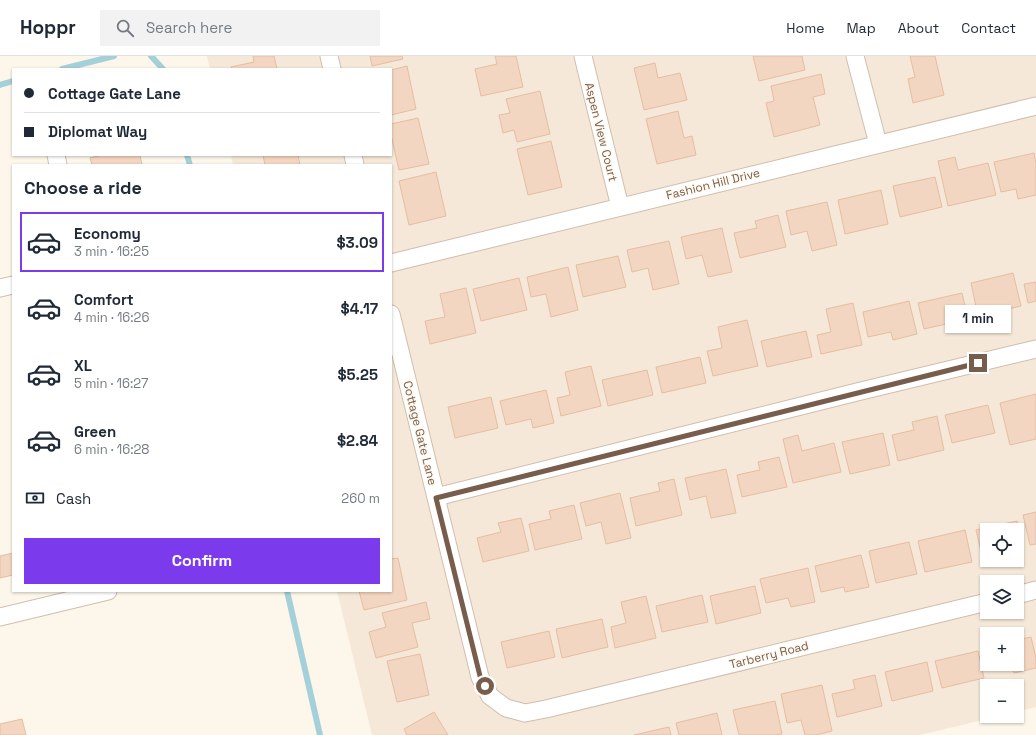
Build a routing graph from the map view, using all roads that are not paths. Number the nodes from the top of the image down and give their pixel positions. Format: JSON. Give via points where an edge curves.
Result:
{"nodes":[{"id":1,"x":329,"y":56,"type":"edge"},
{"id":2,"x":583,"y":56,"type":"edge"},
{"id":3,"x":855,"y":56,"type":"edge"},
{"id":4,"x":332,"y":68,"type":"edge"},
{"id":5,"x":1036,"y":106,"type":"edge"},
{"id":6,"x":878,"y":144,"type":"junction"},
{"id":7,"x":620,"y":207,"type":"junction"},
{"id":8,"x":392,"y":263,"type":"edge"},
{"id":9,"x":12,"y":285,"type":"edge"},
{"id":10,"x":0,"y":288,"type":"edge"},
{"id":11,"x":392,"y":318,"type":"edge"},
{"id":12,"x":1036,"y":349,"type":"edge"},
{"id":13,"x":436,"y":498,"type":"junction"},
{"id":14,"x":1036,"y":590,"type":"edge"},
{"id":15,"x":104,"y":592,"type":"edge"},
{"id":16,"x":1024,"y":593,"type":"edge"},
{"id":17,"x":980,"y":604,"type":"edge"},
{"id":18,"x":0,"y":617,"type":"edge"},
{"id":19,"x":551,"y":708,"type":"joint"}],
"edges":[{"from":1,"to":4,"type":"street"},
{"from":2,"to":7,"type":"street","name":"Aspen View Court"},
{"from":3,"to":6,"type":"street"},
{"from":5,"to":6,"type":"street","name":"Fashion Hill Drive"},
{"from":6,"to":7,"type":"street","name":"Fashion Hill Drive"},
{"from":7,"to":8,"type":"street","name":"Fashion Hill Drive"},
{"from":9,"to":10,"type":"street"},
{"from":11,"to":13,"type":"street","name":"Cottage Gate Lane"},
{"from":12,"to":13,"type":"street"},
{"from":13,"to":19,"type":"street","name":"Cottage Gate Lane","via":[[480,676],[490,696],[506,708],[525,713]]},
{"from":14,"to":16,"type":"street"},
{"from":15,"to":18,"type":"street"},
{"from":17,"to":19,"type":"street","name":"Tarberry Road"}]}
